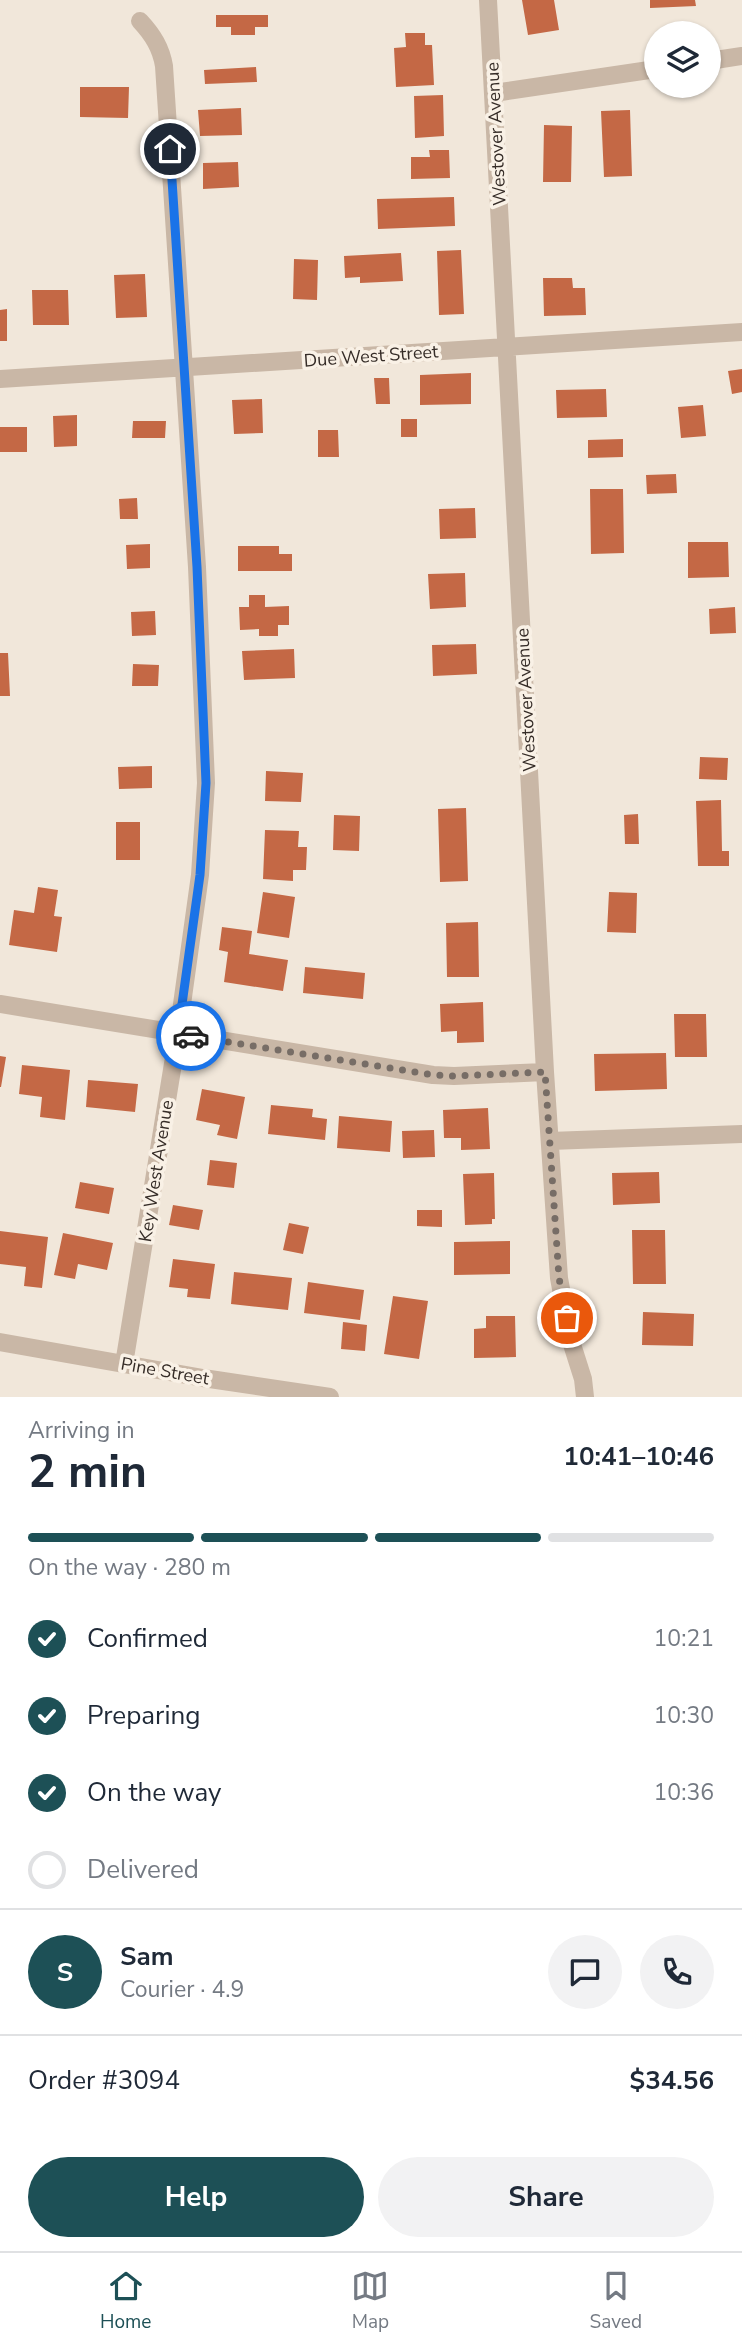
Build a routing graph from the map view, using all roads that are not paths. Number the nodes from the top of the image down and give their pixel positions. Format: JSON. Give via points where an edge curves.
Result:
{"nodes":[{"id":1,"x":488,"y":0,"type":"edge"},
{"id":2,"x":141,"y":21,"type":"dead end"},
{"id":3,"x":742,"y":56,"type":"edge"},
{"id":4,"x":721,"y":59,"type":"edge"},
{"id":5,"x":644,"y":71,"type":"edge"},
{"id":6,"x":494,"y":93,"type":"junction"},
{"id":7,"x":742,"y":332,"type":"edge"},
{"id":8,"x":508,"y":347,"type":"junction"},
{"id":9,"x":184,"y":368,"type":"junction"},
{"id":10,"x":0,"y":379,"type":"edge"},
{"id":11,"x":0,"y":1004,"type":"edge"},
{"id":12,"x":178,"y":1033,"type":"junction"},
{"id":13,"x":545,"y":1072,"type":"junction"},
{"id":14,"x":742,"y":1133,"type":"edge"},
{"id":15,"x":550,"y":1141,"type":"junction"},
{"id":16,"x":0,"y":1342,"type":"edge"},
{"id":17,"x":124,"y":1364,"type":"junction"},
{"id":18,"x":330,"y":1397,"type":"edge"},
{"id":19,"x":585,"y":1397,"type":"edge"}],
"edges":[{"from":1,"to":6,"type":"street","name":"Westover Avenue"},
{"from":2,"to":9,"type":"street","name":"Key West Avenue","via":[[161,51],[164,66]]},
{"from":3,"to":4,"type":"street"},
{"from":5,"to":6,"type":"street"},
{"from":6,"to":8,"type":"street","name":"Westover Avenue"},
{"from":7,"to":8,"type":"street","name":"Due West Street"},
{"from":8,"to":9,"type":"street","name":"Due West Street"},
{"from":8,"to":13,"type":"street","name":"Westover Avenue"},
{"from":9,"to":10,"type":"street","name":"Due West Street"},
{"from":9,"to":12,"type":"street","name":"Key West Avenue","via":[[206,783],[200,875]]},
{"from":11,"to":12,"type":"street"},
{"from":12,"to":13,"type":"street","via":[[433,1075]]},
{"from":12,"to":17,"type":"street","name":"Key West Avenue"},
{"from":13,"to":15,"type":"street","name":"Westover Avenue"},
{"from":14,"to":15,"type":"street"},
{"from":15,"to":19,"type":"street","name":"Westover Avenue","via":[[559,1278]]},
{"from":16,"to":17,"type":"street","name":"Pine Street"},
{"from":17,"to":18,"type":"street","name":"Pine Street"}]}
